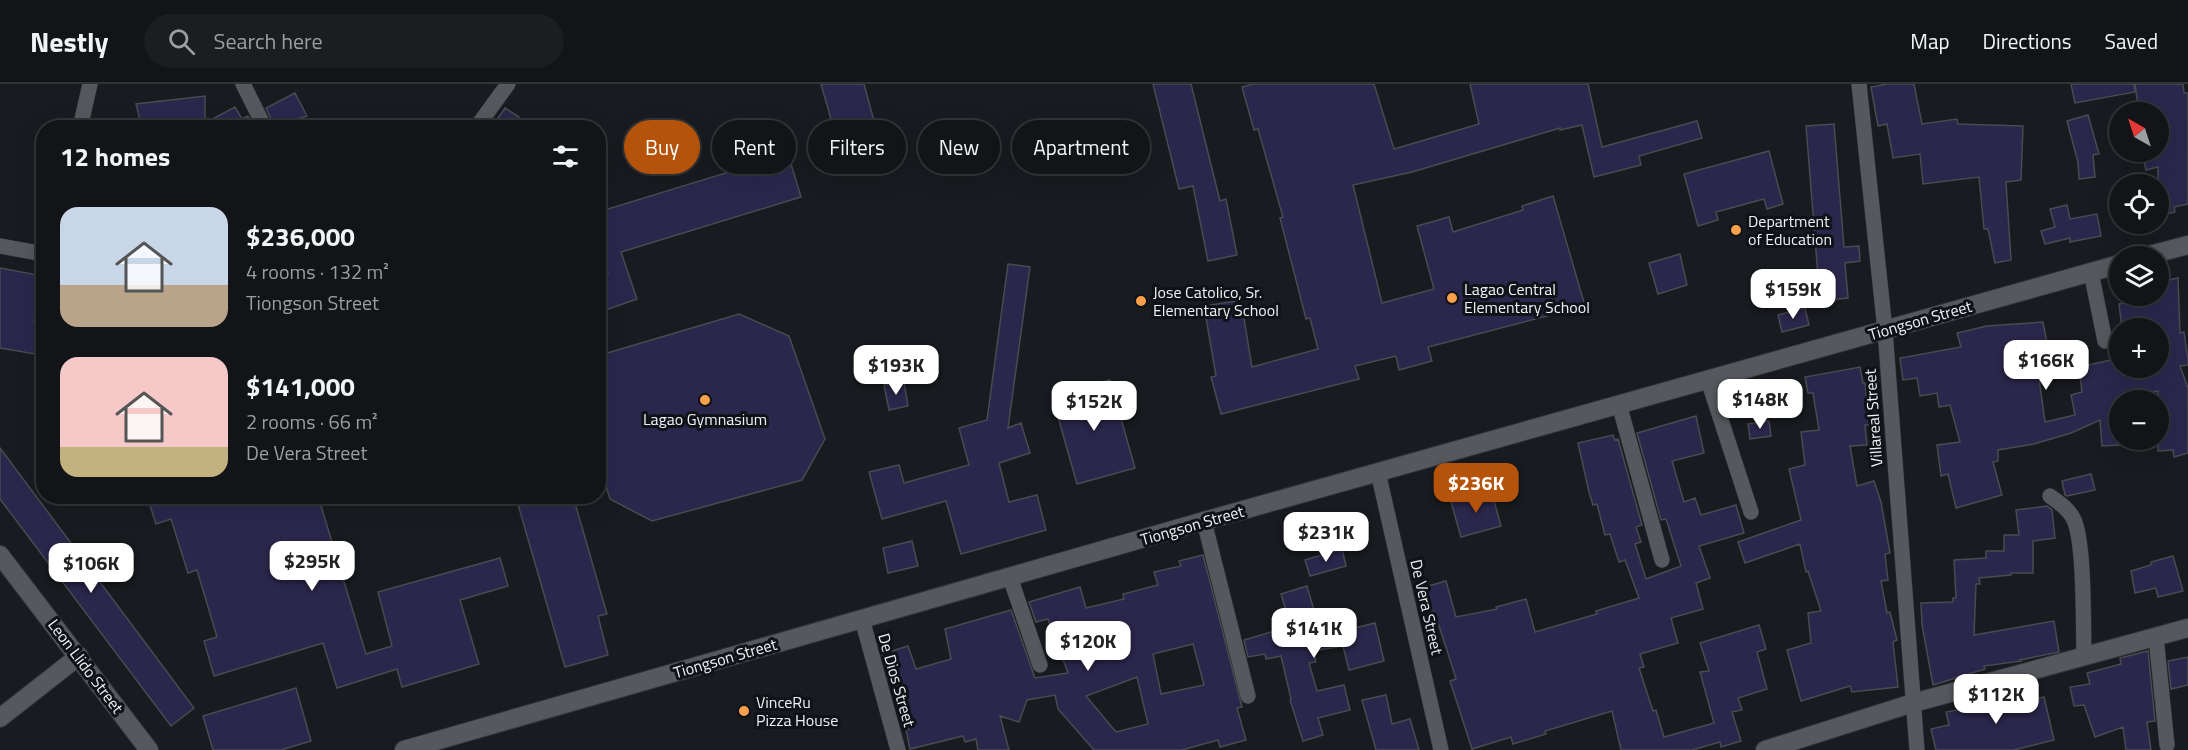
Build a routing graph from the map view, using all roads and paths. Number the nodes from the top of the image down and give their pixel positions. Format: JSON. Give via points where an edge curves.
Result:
{"nodes":[{"id":1,"x":90,"y":84,"type":"edge"},
{"id":2,"x":243,"y":84,"type":"edge"},
{"id":3,"x":508,"y":84,"type":"edge"},
{"id":4,"x":1859,"y":84,"type":"edge"},
{"id":5,"x":82,"y":120,"type":"edge"},
{"id":6,"x":261,"y":120,"type":"edge"},
{"id":7,"x":482,"y":120,"type":"edge"},
{"id":8,"x":2188,"y":245,"type":"edge"},
{"id":9,"x":0,"y":246,"type":"edge"},
{"id":10,"x":2169,"y":250,"type":"edge"},
{"id":11,"x":36,"y":253,"type":"edge"},
{"id":12,"x":2109,"y":267,"type":"edge"},
{"id":13,"x":2091,"y":272,"type":"junction"},
{"id":14,"x":1885,"y":330,"type":"junction"},
{"id":15,"x":2104,"y":341,"type":"dead end"},
{"id":16,"x":1708,"y":380,"type":"junction"},
{"id":17,"x":1619,"y":404,"type":"junction"},
{"id":18,"x":1378,"y":472,"type":"junction"},
{"id":19,"x":2050,"y":496,"type":"dead end"},
{"id":20,"x":1751,"y":512,"type":"dead end"},
{"id":21,"x":1204,"y":521,"type":"junction"},
{"id":22,"x":2,"y":560,"type":"edge"},
{"id":23,"x":1662,"y":560,"type":"dead end"},
{"id":24,"x":1010,"y":577,"type":"junction"},
{"id":25,"x":862,"y":620,"type":"junction"},
{"id":26,"x":2188,"y":628,"type":"edge"},
{"id":27,"x":2156,"y":637,"type":"junction"},
{"id":28,"x":79,"y":656,"type":"junction"},
{"id":29,"x":2084,"y":656,"type":"junction"},
{"id":30,"x":1040,"y":665,"type":"dead end"},
{"id":31,"x":1248,"y":696,"type":"dead end"},
{"id":32,"x":1913,"y":703,"type":"junction"},
{"id":33,"x":0,"y":718,"type":"edge"},
{"id":34,"x":2167,"y":745,"type":"dead end"},
{"id":35,"x":149,"y":750,"type":"edge"},
{"id":36,"x":404,"y":750,"type":"edge"},
{"id":37,"x":898,"y":750,"type":"edge"},
{"id":38,"x":1441,"y":750,"type":"edge"},
{"id":39,"x":1765,"y":750,"type":"edge"},
{"id":40,"x":1917,"y":750,"type":"edge"}],
"edges":[{"from":1,"to":5,"type":"street"},
{"from":2,"to":6,"type":"street"},
{"from":3,"to":7,"type":"street"},
{"from":4,"to":14,"type":"street","name":"Villareal Street"},
{"from":8,"to":10,"type":"street"},
{"from":9,"to":11,"type":"street"},
{"from":12,"to":13,"type":"street","name":"Tiongson Street"},
{"from":13,"to":14,"type":"street","name":"Tiongson Street"},
{"from":13,"to":15,"type":"street"},
{"from":14,"to":16,"type":"street","name":"Tiongson Street"},
{"from":14,"to":32,"type":"street","name":"Villareal Street"},
{"from":16,"to":17,"type":"street","name":"Tiongson Street"},
{"from":16,"to":20,"type":"street"},
{"from":17,"to":18,"type":"street","name":"Tiongson Street"},
{"from":17,"to":23,"type":"street"},
{"from":18,"to":21,"type":"street","name":"Tiongson Street"},
{"from":18,"to":38,"type":"street","name":"De Vera Street"},
{"from":19,"to":29,"type":"street","via":[[2075,520],[2080,539]]},
{"from":21,"to":24,"type":"street","name":"Tiongson Street"},
{"from":21,"to":31,"type":"street"},
{"from":22,"to":28,"type":"street","name":"Leon Llido Street"},
{"from":24,"to":25,"type":"street","name":"Tiongson Street"},
{"from":24,"to":30,"type":"street"},
{"from":25,"to":36,"type":"street","name":"Tiongson Street"},
{"from":25,"to":37,"type":"street","name":"De Dios Street"},
{"from":26,"to":27,"type":"street"},
{"from":27,"to":29,"type":"street"},
{"from":27,"to":34,"type":"street"},
{"from":28,"to":33,"type":"street"},
{"from":28,"to":35,"type":"street","name":"Leon Llido Street"},
{"from":29,"to":32,"type":"street"},
{"from":32,"to":39,"type":"street"},
{"from":32,"to":40,"type":"street","name":"Villareal Street"}]}
